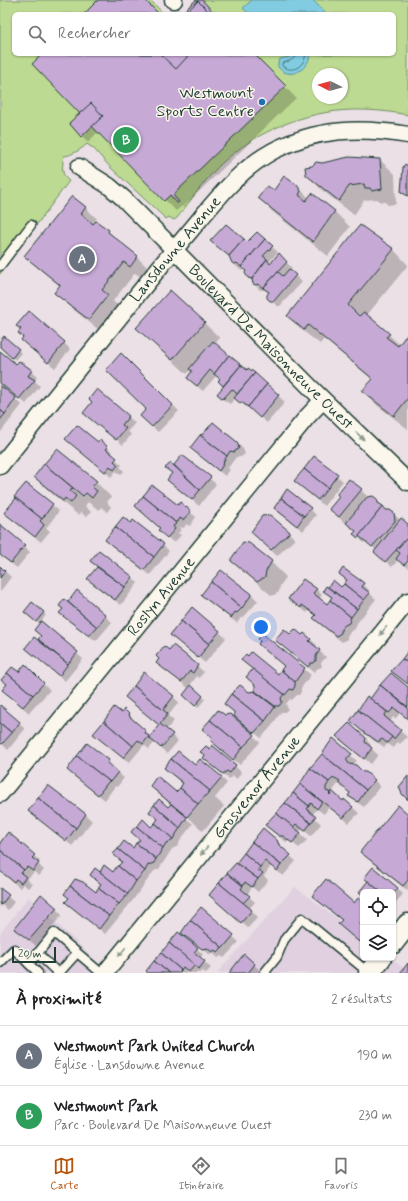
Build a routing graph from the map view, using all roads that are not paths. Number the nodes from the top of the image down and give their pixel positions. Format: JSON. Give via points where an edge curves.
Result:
{"nodes":[{"id":1,"x":408,"y":135,"type":"edge"},
{"id":2,"x":80,"y":167,"type":"dead end"},
{"id":3,"x":31,"y":225,"type":"dead end"},
{"id":4,"x":174,"y":250,"type":"junction"},
{"id":5,"x":0,"y":266,"type":"edge"},
{"id":6,"x":324,"y":400,"type":"junction"},
{"id":7,"x":0,"y":466,"type":"edge"},
{"id":8,"x":408,"y":482,"type":"edge"},
{"id":9,"x":408,"y":601,"type":"edge"},
{"id":10,"x":0,"y":794,"type":"edge"},
{"id":11,"x":408,"y":924,"type":"edge"},
{"id":12,"x":396,"y":939,"type":"edge"},
{"id":13,"x":37,"y":953,"type":"junction"},
{"id":14,"x":77,"y":953,"type":"junction"},
{"id":15,"x":379,"y":961,"type":"edge"},
{"id":16,"x":0,"y":963,"type":"edge"},
{"id":17,"x":28,"y":964,"type":"junction"},
{"id":18,"x":38,"y":973,"type":"edge"},
{"id":19,"x":59,"y":973,"type":"edge"},
{"id":20,"x":101,"y":973,"type":"edge"},
{"id":21,"x":105,"y":973,"type":"edge"},
{"id":22,"x":266,"y":973,"type":"edge"},
{"id":23,"x":369,"y":973,"type":"edge"}],
"edges":[{"from":1,"to":4,"type":"street","name":"Lansdowne Avenue","via":[[372,130],[338,131],[305,138],[273,151],[246,169],[230,184]]},
{"from":2,"to":4,"type":"street","name":"Boulevard De Maisonneuve Ouest","via":[[114,191]]},
{"from":3,"to":5,"type":"lane"},
{"from":4,"to":6,"type":"street","name":"Boulevard De Maisonneuve Ouest"},
{"from":4,"to":7,"type":"street","name":"Lansdowne Avenue"},
{"from":6,"to":8,"type":"street","name":"Boulevard De Maisonneuve Ouest","one_way":true},
{"from":6,"to":10,"type":"street","name":"Roslyn Avenue","via":[[307,417]]},
{"from":9,"to":21,"type":"street","name":"Grosvenor Avenue","one_way":true},
{"from":11,"to":12,"type":"street"},
{"from":13,"to":14,"type":"lane","via":[[54,933]]},
{"from":13,"to":17,"type":"lane"},
{"from":13,"to":19,"type":"lane"},
{"from":14,"to":19,"type":"lane"},
{"from":14,"to":20,"type":"lane"},
{"from":15,"to":23,"type":"street"},
{"from":16,"to":17,"type":"lane","via":[[14,949]]},
{"from":17,"to":18,"type":"lane"},
{"from":22,"to":23,"type":"lane","via":[[284,940],[302,918]]}]}
